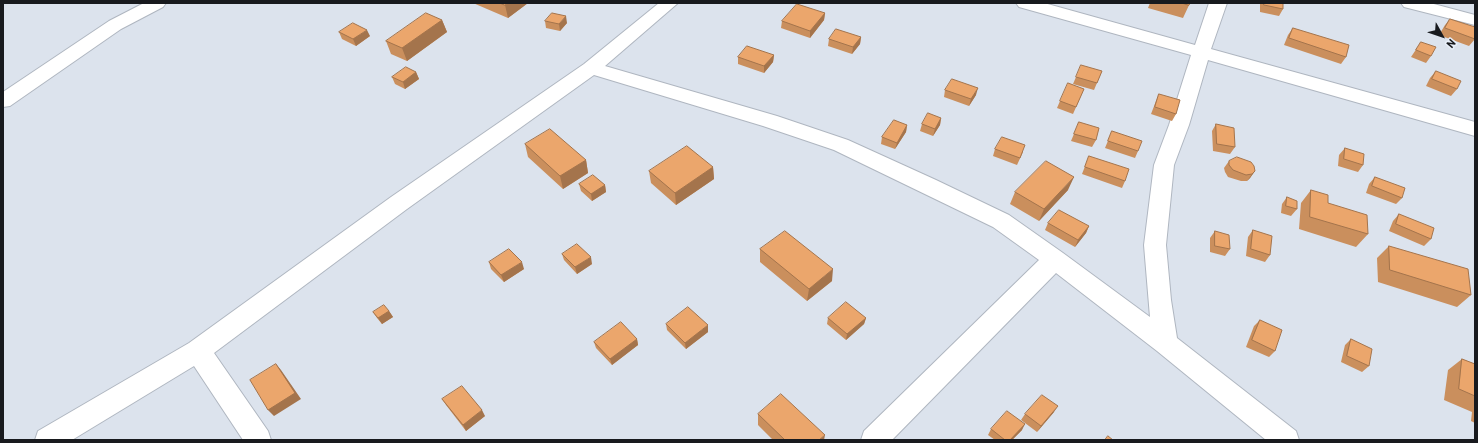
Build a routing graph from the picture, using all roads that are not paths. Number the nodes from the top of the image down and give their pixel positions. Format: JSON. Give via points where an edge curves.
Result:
{"nodes":[{"id":1,"x":157,"y":3,"type":"edge"},
{"id":2,"x":1025,"y":3,"type":"edge"},
{"id":3,"x":1218,"y":3,"type":"edge"},
{"id":4,"x":1410,"y":3,"type":"edge"},
{"id":5,"x":660,"y":4,"type":"edge"},
{"id":6,"x":1475,"y":20,"type":"edge"},
{"id":7,"x":1201,"y":52,"type":"junction"},
{"id":8,"x":591,"y":68,"type":"junction"},
{"id":9,"x":3,"y":101,"type":"edge"},
{"id":10,"x":1475,"y":129,"type":"edge"},
{"id":11,"x":1055,"y":259,"type":"junction"},
{"id":12,"x":1166,"y":343,"type":"junction"},
{"id":13,"x":198,"y":351,"type":"junction"},
{"id":14,"x":48,"y":440,"type":"edge"},
{"id":15,"x":258,"y":440,"type":"edge"},
{"id":16,"x":874,"y":440,"type":"edge"},
{"id":17,"x":1286,"y":440,"type":"edge"}],
"edges":[{"from":1,"to":9,"type":"street","via":[[116,25]]},
{"from":2,"to":7,"type":"street"},
{"from":3,"to":7,"type":"street"},
{"from":4,"to":6,"type":"street"},
{"from":5,"to":8,"type":"street"},
{"from":7,"to":10,"type":"street"},
{"from":7,"to":12,"type":"street","via":[[1164,165],[1155,245],[1159,300]]},
{"from":8,"to":11,"type":"street","via":[[762,119],[841,146],[1001,221]]},
{"from":8,"to":13,"type":"street","via":[[399,203]]},
{"from":11,"to":12,"type":"street"},
{"from":11,"to":16,"type":"street"},
{"from":12,"to":17,"type":"street"},
{"from":13,"to":14,"type":"street"},
{"from":13,"to":15,"type":"street"}]}
